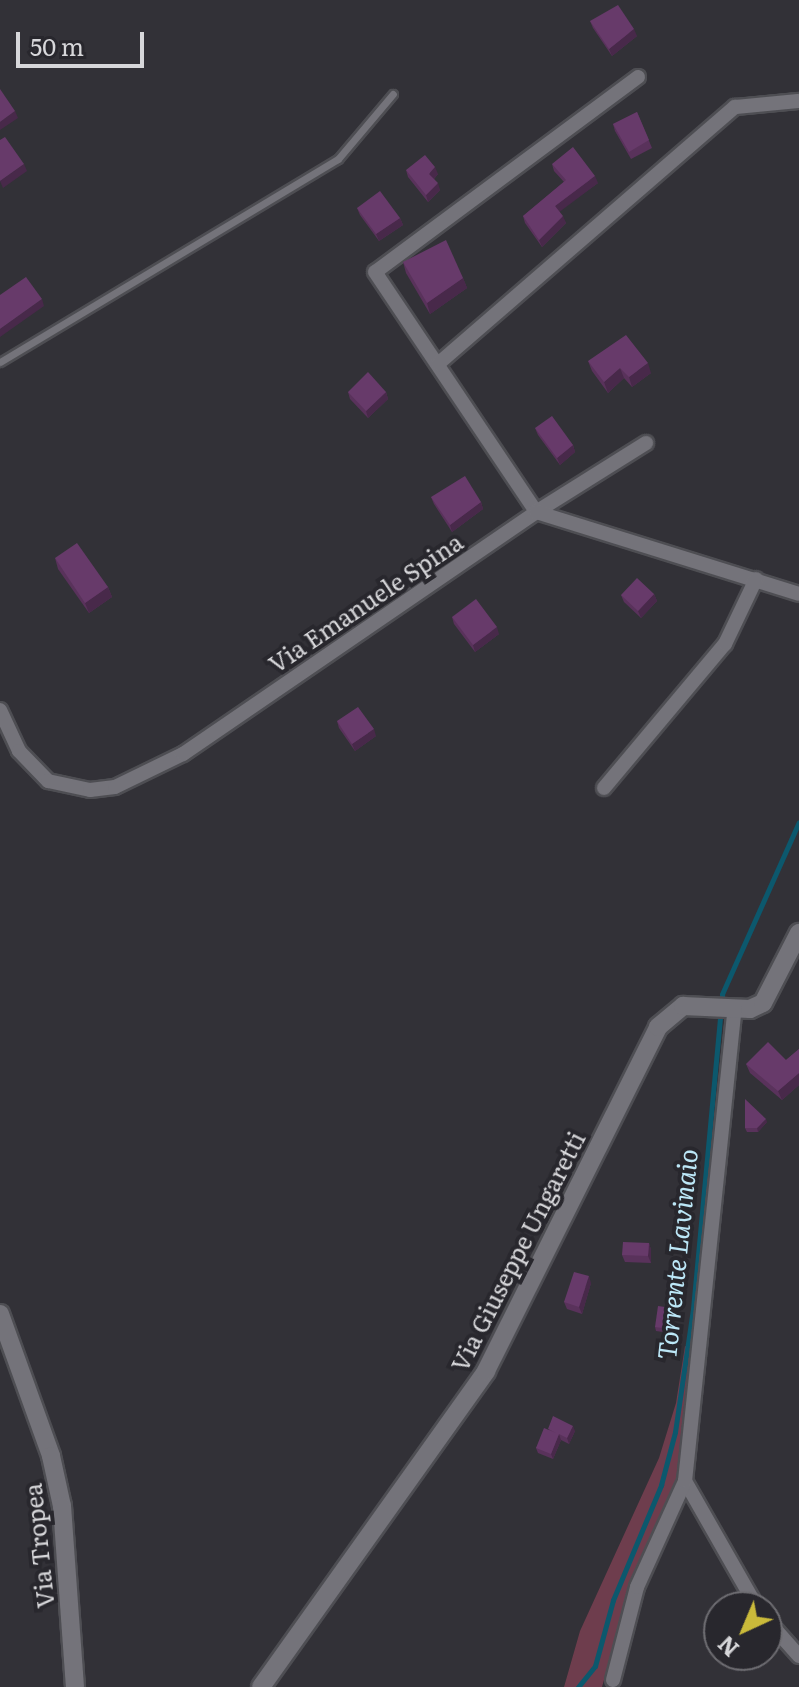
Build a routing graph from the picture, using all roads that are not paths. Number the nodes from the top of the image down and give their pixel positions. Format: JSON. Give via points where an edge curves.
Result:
{"nodes":[{"id":1,"x":638,"y":77,"type":"dead end"},
{"id":2,"x":393,"y":94,"type":"dead end"},
{"id":3,"x":799,"y":101,"type":"edge"},
{"id":4,"x":0,"y":362,"type":"edge"},
{"id":5,"x":438,"y":364,"type":"junction"},
{"id":6,"x":646,"y":443,"type":"dead end"},
{"id":7,"x":536,"y":512,"type":"junction"},
{"id":8,"x":756,"y":579,"type":"junction"},
{"id":9,"x":799,"y":594,"type":"edge"},
{"id":10,"x":0,"y":710,"type":"edge"},
{"id":11,"x":604,"y":788,"type":"dead end"},
{"id":12,"x":799,"y":933,"type":"edge"},
{"id":13,"x":732,"y":1008,"type":"junction"},
{"id":14,"x":0,"y":1314,"type":"edge"},
{"id":15,"x":685,"y":1481,"type":"junction"},
{"id":16,"x":748,"y":1591,"type":"edge"},
{"id":17,"x":783,"y":1638,"type":"edge"},
{"id":18,"x":799,"y":1656,"type":"edge"},
{"id":19,"x":613,"y":1680,"type":"dead end"},
{"id":20,"x":75,"y":1687,"type":"edge"},
{"id":21,"x":261,"y":1687,"type":"edge"}],
"edges":[{"from":1,"to":5,"type":"street","via":[[375,272]]},
{"from":2,"to":4,"type":"lane","via":[[338,159]]},
{"from":3,"to":5,"type":"street","via":[[735,107]]},
{"from":5,"to":7,"type":"street"},
{"from":6,"to":7,"type":"street","name":"Via Emanuele Spina"},
{"from":7,"to":8,"type":"street"},
{"from":7,"to":10,"type":"street","name":"Via Emanuele Spina","via":[[183,754],[115,787],[90,790],[48,781],[19,751]]},
{"from":8,"to":9,"type":"street"},
{"from":8,"to":11,"type":"street","via":[[725,644]]},
{"from":12,"to":13,"type":"street","via":[[763,1003]]},
{"from":13,"to":15,"type":"street"},
{"from":13,"to":21,"type":"street","name":"Via Giuseppe Ungaretti","via":[[683,1006],[658,1027],[486,1371]]},
{"from":14,"to":20,"type":"street","name":"Via Tropea","via":[[51,1456],[62,1506]]},
{"from":15,"to":16,"type":"street"},
{"from":15,"to":19,"type":"street","via":[[637,1587]]},
{"from":17,"to":18,"type":"street"}]}
